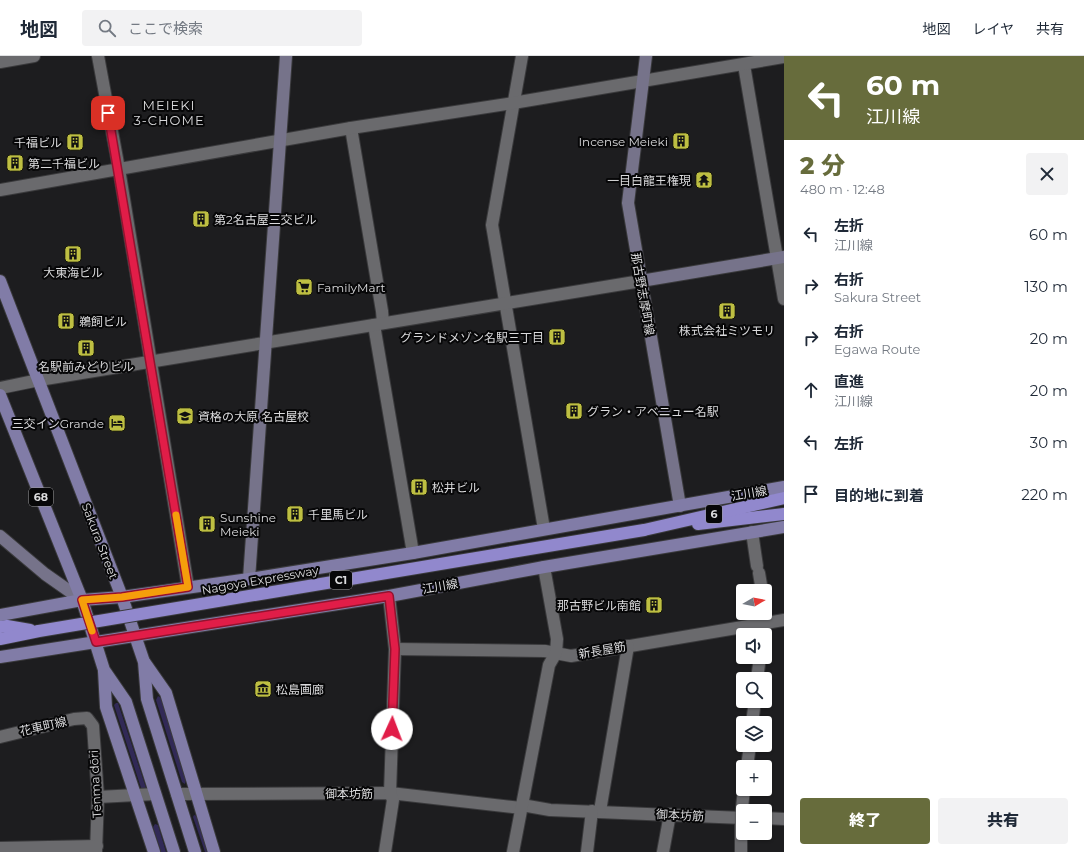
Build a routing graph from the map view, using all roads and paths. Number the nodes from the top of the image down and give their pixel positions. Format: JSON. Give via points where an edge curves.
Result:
{"nodes":[{"id":1,"x":34,"y":56,"type":"edge"},
{"id":2,"x":98,"y":56,"type":"edge"},
{"id":3,"x":286,"y":56,"type":"edge"},
{"id":4,"x":522,"y":56,"type":"edge"},
{"id":5,"x":646,"y":56,"type":"edge"},
{"id":6,"x":784,"y":58,"type":"edge"},
{"id":7,"x":0,"y":62,"type":"edge"},
{"id":8,"x":744,"y":65,"type":"junction"},
{"id":9,"x":642,"y":82,"type":"junction"},
{"id":10,"x":513,"y":103,"type":"junction"},
{"id":11,"x":351,"y":128,"type":"junction"},
{"id":12,"x":282,"y":141,"type":"junction"},
{"id":13,"x":119,"y":169,"type":"junction"},
{"id":14,"x":0,"y":190,"type":"edge"},
{"id":15,"x":781,"y":258,"type":"edge"},
{"id":16,"x":0,"y":281,"type":"edge"},
{"id":17,"x":641,"y":281,"type":"junction"},
{"id":18,"x":784,"y":299,"type":"edge"},
{"id":19,"x":505,"y":303,"type":"junction"},
{"id":20,"x":378,"y":324,"type":"junction"},
{"id":21,"x":265,"y":343,"type":"junction"},
{"id":22,"x":150,"y":362,"type":"junction"},
{"id":23,"x":38,"y":380,"type":"junction"},
{"id":24,"x":0,"y":388,"type":"edge"},
{"id":25,"x":0,"y":394,"type":"edge"},
{"id":26,"x":784,"y":487,"type":"edge"},
{"id":27,"x":784,"y":498,"type":"edge"},
{"id":28,"x":680,"y":506,"type":"junction"},
{"id":29,"x":784,"y":514,"type":"edge"},
{"id":30,"x":784,"y":527,"type":"edge"},
{"id":31,"x":544,"y":529,"type":"junction"},
{"id":32,"x":644,"y":530,"type":"junction"},
{"id":33,"x":752,"y":532,"type":"junction"},
{"id":34,"x":0,"y":536,"type":"edge"},
{"id":35,"x":413,"y":553,"type":"junction"},
{"id":36,"x":544,"y":567,"type":"junction"},
{"id":37,"x":249,"y":579,"type":"junction"},
{"id":38,"x":761,"y":584,"type":"edge"},
{"id":39,"x":188,"y":587,"type":"junction"},
{"id":40,"x":389,"y":596,"type":"junction"},
{"id":41,"x":122,"y":597,"type":"junction"},
{"id":42,"x":82,"y":600,"type":"junction"},
{"id":43,"x":0,"y":615,"type":"edge"},
{"id":44,"x":763,"y":620,"type":"joint"},
{"id":45,"x":772,"y":620,"type":"edge"},
{"id":46,"x":784,"y":620,"type":"edge"},
{"id":47,"x":0,"y":627,"type":"edge"},
{"id":48,"x":762,"y":628,"type":"edge"},
{"id":49,"x":39,"y":631,"type":"junction"},
{"id":50,"x":134,"y":635,"type":"junction"},
{"id":51,"x":0,"y":639,"type":"edge"},
{"id":52,"x":96,"y":642,"type":"junction"},
{"id":53,"x":628,"y":646,"type":"junction"},
{"id":54,"x":395,"y":649,"type":"junction"},
{"id":55,"x":556,"y":653,"type":"junction"},
{"id":56,"x":0,"y":657,"type":"edge"},
{"id":57,"x":144,"y":662,"type":"junction"},
{"id":58,"x":104,"y":670,"type":"junction"},
{"id":59,"x":87,"y":718,"type":"joint"},
{"id":60,"x":0,"y":737,"type":"edge"},
{"id":61,"x":390,"y":793,"type":"junction"},
{"id":62,"x":155,"y":794,"type":"junction"},
{"id":63,"x":177,"y":794,"type":"junction"},
{"id":64,"x":196,"y":794,"type":"junction"},
{"id":65,"x":136,"y":795,"type":"junction"},
{"id":66,"x":98,"y":797,"type":"junction"},
{"id":67,"x":521,"y":807,"type":"junction"},
{"id":68,"x":596,"y":811,"type":"junction"},
{"id":69,"x":670,"y":814,"type":"junction"},
{"id":70,"x":736,"y":818,"type":"edge"},
{"id":71,"x":772,"y":818,"type":"edge"},
{"id":72,"x":784,"y":819,"type":"edge"},
{"id":73,"x":741,"y":840,"type":"edge"},
{"id":74,"x":0,"y":848,"type":"edge"},
{"id":75,"x":96,"y":849,"type":"edge"},
{"id":76,"x":154,"y":852,"type":"edge"},
{"id":77,"x":174,"y":852,"type":"edge"},
{"id":78,"x":195,"y":852,"type":"edge"},
{"id":79,"x":214,"y":852,"type":"edge"},
{"id":80,"x":385,"y":852,"type":"edge"},
{"id":81,"x":513,"y":852,"type":"edge"},
{"id":82,"x":587,"y":852,"type":"edge"},
{"id":83,"x":663,"y":852,"type":"edge"},
{"id":84,"x":741,"y":852,"type":"edge"}],
"edges":[{"from":1,"to":7,"type":"street"},
{"from":2,"to":13,"type":"street"},
{"from":3,"to":12,"type":"street"},
{"from":4,"to":10,"type":"street"},
{"from":5,"to":9,"type":"street","name":"那古野志摩町線"},
{"from":6,"to":8,"type":"street"},
{"from":8,"to":9,"type":"street"},
{"from":8,"to":15,"type":"street"},
{"from":9,"to":10,"type":"street"},
{"from":9,"to":17,"type":"street","name":"那古野志摩町線","via":[[628,203]]},
{"from":10,"to":11,"type":"street"},
{"from":10,"to":19,"type":"street","via":[[492,225]]},
{"from":11,"to":12,"type":"street"},
{"from":11,"to":20,"type":"street","via":[[382,311]]},
{"from":12,"to":13,"type":"street"},
{"from":12,"to":21,"type":"street"},
{"from":13,"to":14,"type":"street"},
{"from":13,"to":22,"type":"street"},
{"from":15,"to":17,"type":"street"},
{"from":15,"to":18,"type":"street"},
{"from":16,"to":23,"type":"main road","name":"Sakura Street"},
{"from":17,"to":19,"type":"street"},
{"from":17,"to":28,"type":"street","name":"那古野志摩町線"},
{"from":19,"to":20,"type":"street"},
{"from":19,"to":31,"type":"street"},
{"from":20,"to":21,"type":"street"},
{"from":20,"to":35,"type":"street"},
{"from":21,"to":22,"type":"street"},
{"from":21,"to":37,"type":"street"},
{"from":22,"to":23,"type":"street"},
{"from":22,"to":39,"type":"street"},
{"from":23,"to":24,"type":"street"},
{"from":23,"to":41,"type":"main road","name":"Sakura Street"},
{"from":25,"to":42,"type":"main road","number":"68"},
{"from":26,"to":28,"type":"main road","name":"江川線"},
{"from":27,"to":32,"type":"highway","name":"Nagoya Expressway","number":"6"},
{"from":28,"to":31,"type":"main road","name":"江川線"},
{"from":29,"to":32,"type":"highway","name":"Nagoya Expressway","number":"C1"},
{"from":30,"to":33,"type":"main road","name":"江川線"},
{"from":31,"to":35,"type":"main road","name":"江川線"},
{"from":32,"to":49,"type":"highway","name":"Nagoya Expressway","number":"C1","bridge":true},
{"from":33,"to":36,"type":"main road","name":"江川線"},
{"from":33,"to":38,"type":"street"},
{"from":34,"to":42,"type":"street","via":[[45,574]]},
{"from":35,"to":37,"type":"main road","name":"江川線"},
{"from":36,"to":40,"type":"main road","name":"江川線"},
{"from":36,"to":55,"type":"street","via":[[557,639]]},
{"from":37,"to":39,"type":"main road","name":"江川線"},
{"from":39,"to":41,"type":"main road","name":"江川線"},
{"from":40,"to":50,"type":"main road","name":"江川線"},
{"from":40,"to":54,"type":"street"},
{"from":41,"to":42,"type":"main road","name":"江川線"},
{"from":41,"to":50,"type":"main road","name":"Sakura Street"},
{"from":42,"to":43,"type":"main road","name":"江川線"},
{"from":42,"to":52,"type":"main road","number":"68"},
{"from":44,"to":48,"type":"street"},
{"from":44,"to":53,"type":"street","name":"新長屋筋"},
{"from":45,"to":46,"type":"street","name":"新長屋筋"},
{"from":47,"to":49,"type":"highway"},
{"from":49,"to":51,"type":"highway","name":"Nagoya Expressway","number":"C1"},
{"from":50,"to":52,"type":"main road","name":"江川線"},
{"from":50,"to":57,"type":"main road","name":"Sakura Street"},
{"from":52,"to":56,"type":"main road","name":"江川線"},
{"from":52,"to":58,"type":"main road","number":"68"},
{"from":53,"to":55,"type":"street","name":"新長屋筋","via":[[571,656]]},
{"from":53,"to":68,"type":"street"},
{"from":54,"to":55,"type":"street","name":"新長屋筋"},
{"from":54,"to":61,"type":"street"},
{"from":55,"to":67,"type":"street","via":[[549,665]]},
{"from":57,"to":63,"type":"main road","name":"Sakura Street","via":[[147,699]]},
{"from":57,"to":64,"type":"main road","via":[[166,693]]},
{"from":58,"to":62,"type":"main road","number":"68","via":[[126,702]]},
{"from":58,"to":65,"type":"main road","number":"68","via":[[106,707]]},
{"from":59,"to":60,"type":"street","name":"花車町線"},
{"from":59,"to":66,"type":"street","name":"Tenma dōri","via":[[92,726]]},
{"from":61,"to":64,"type":"street","name":"御本坊筋"},
{"from":61,"to":67,"type":"street","name":"御本坊筋"},
{"from":61,"to":80,"type":"street","via":[[393,800]]},
{"from":62,"to":65,"type":"street"},
{"from":62,"to":77,"type":"main road","number":"68"},
{"from":63,"to":64,"type":"street","name":"御本坊筋"},
{"from":63,"to":78,"type":"main road","name":"Sakura Street"},
{"from":64,"to":79,"type":"main road"},
{"from":65,"to":66,"type":"street"},
{"from":65,"to":76,"type":"main road","number":"68"},
{"from":66,"to":75,"type":"street","name":"Tenma dōri"},
{"from":67,"to":68,"type":"street","name":"御本坊筋"},
{"from":67,"to":81,"type":"street"},
{"from":68,"to":69,"type":"street","name":"御本坊筋"},
{"from":68,"to":82,"type":"street"},
{"from":69,"to":70,"type":"street","name":"御本坊筋"},
{"from":69,"to":83,"type":"street"},
{"from":71,"to":72,"type":"street"},
{"from":73,"to":84,"type":"street"},
{"from":74,"to":75,"type":"street"}]}
